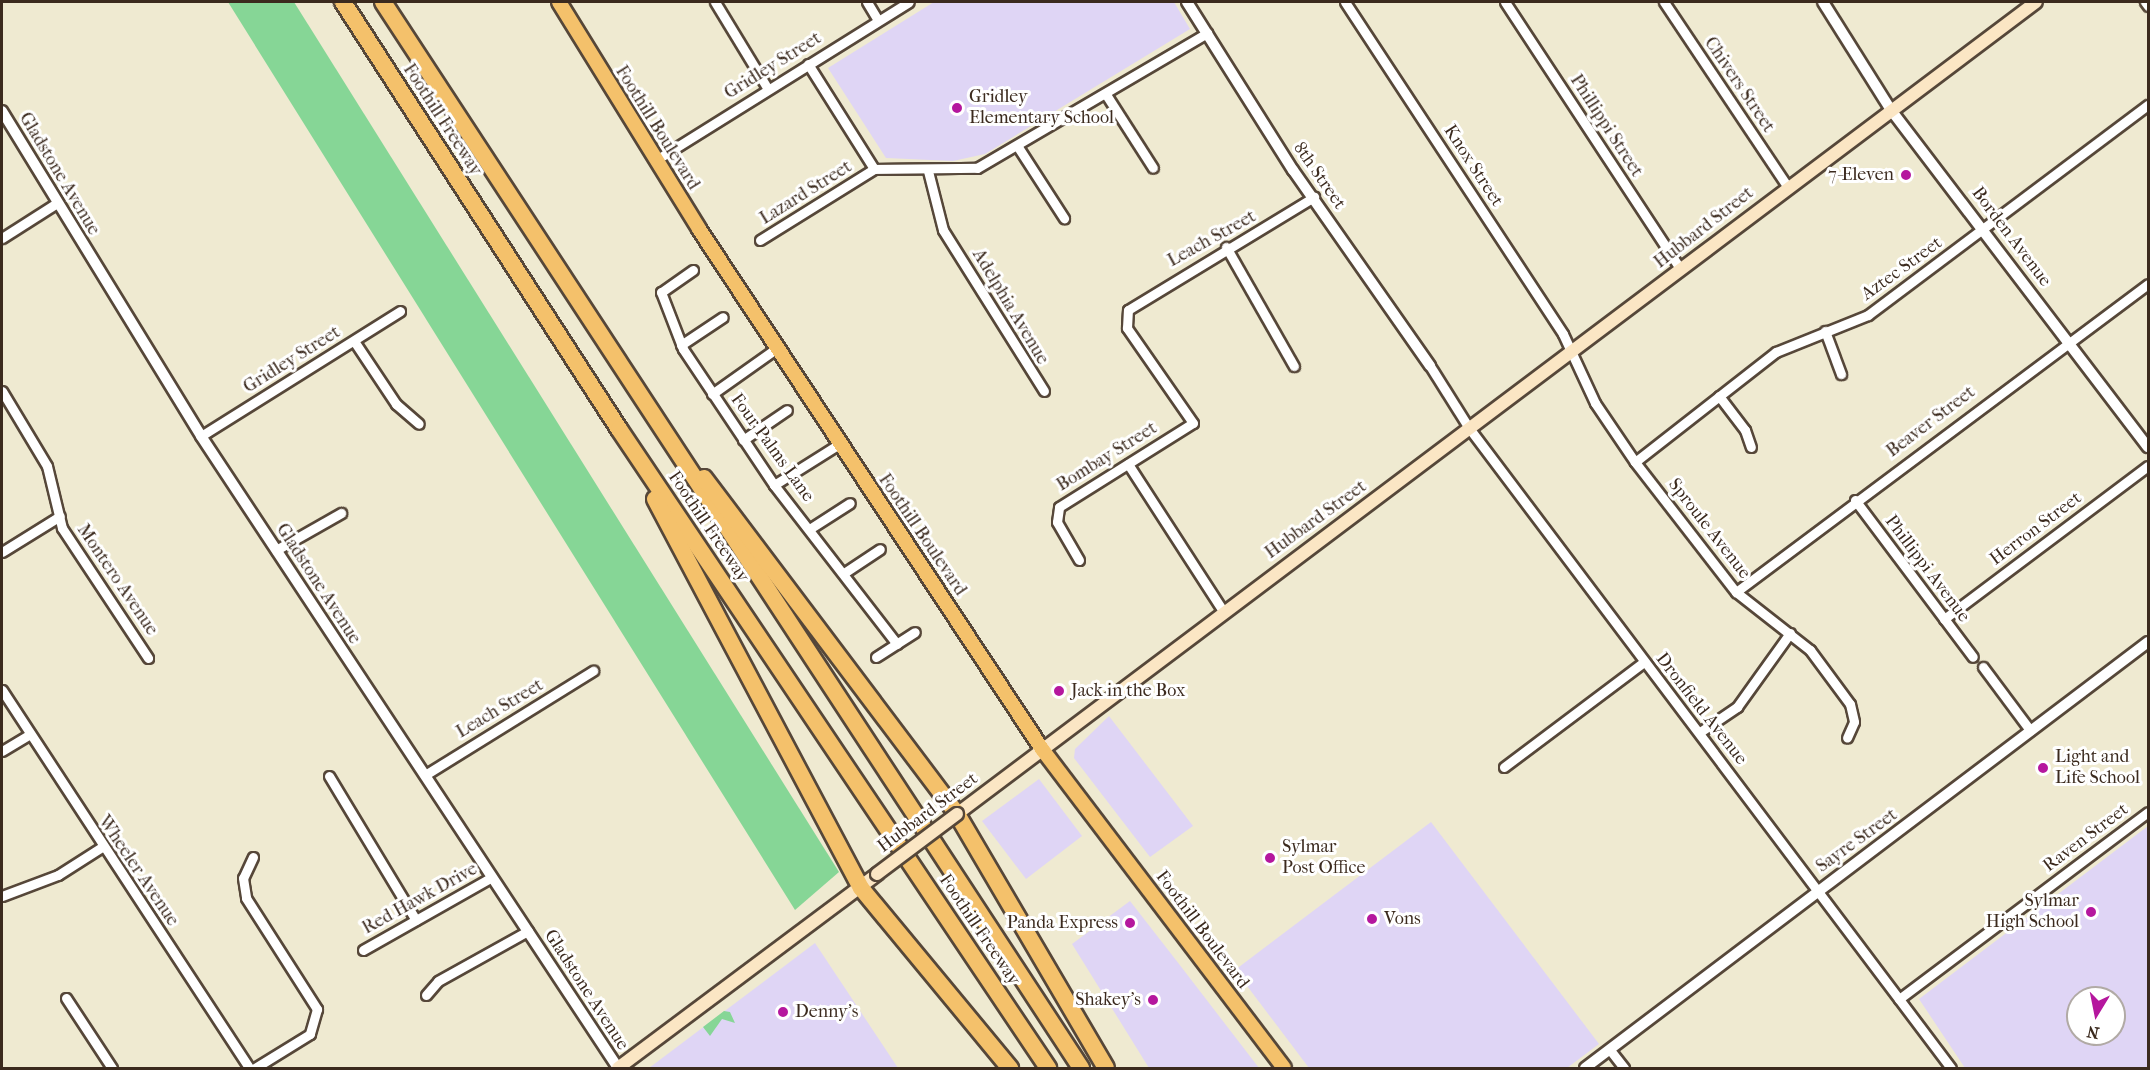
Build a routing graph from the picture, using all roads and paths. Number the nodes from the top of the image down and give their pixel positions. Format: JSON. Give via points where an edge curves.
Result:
{"nodes":[{"id":1,"x":343,"y":2,"type":"edge"},
{"id":2,"x":383,"y":2,"type":"edge"},
{"id":3,"x":559,"y":2,"type":"edge"},
{"id":4,"x":715,"y":2,"type":"edge"},
{"id":5,"x":867,"y":2,"type":"edge"},
{"id":6,"x":909,"y":2,"type":"edge"},
{"id":7,"x":1187,"y":2,"type":"edge"},
{"id":8,"x":1346,"y":2,"type":"edge"},
{"id":9,"x":1505,"y":2,"type":"edge"},
{"id":10,"x":1664,"y":2,"type":"edge"},
{"id":11,"x":1823,"y":2,"type":"edge"},
{"id":12,"x":2036,"y":2,"type":"edge"},
{"id":13,"x":2145,"y":2,"type":"edge"},
{"id":14,"x":2148,"y":6,"type":"edge"},
{"id":15,"x":879,"y":20,"type":"junction"},
{"id":16,"x":1207,"y":33,"type":"junction"},
{"id":17,"x":808,"y":64,"type":"junction"},
{"id":18,"x":768,"y":89,"type":"junction"},
{"id":19,"x":1107,"y":96,"type":"junction"},
{"id":20,"x":2148,"y":105,"type":"edge"},
{"id":21,"x":1891,"y":110,"type":"junction"},
{"id":22,"x":2,"y":111,"type":"edge"},
{"id":23,"x":1018,"y":147,"type":"junction"},
{"id":24,"x":656,"y":160,"type":"junction"},
{"id":25,"x":1154,"y":168,"type":"dead end"},
{"id":26,"x":874,"y":169,"type":"junction"},
{"id":27,"x":928,"y":171,"type":"junction"},
{"id":28,"x":1787,"y":186,"type":"junction"},
{"id":29,"x":1314,"y":197,"type":"junction"},
{"id":30,"x":57,"y":203,"type":"junction"},
{"id":31,"x":1064,"y":218,"type":"dead end"},
{"id":32,"x":1985,"y":228,"type":"junction"},
{"id":33,"x":2,"y":238,"type":"edge"},
{"id":34,"x":760,"y":240,"type":"dead end"},
{"id":35,"x":1226,"y":248,"type":"junction"},
{"id":36,"x":1680,"y":268,"type":"junction"},
{"id":37,"x":693,"y":270,"type":"dead end"},
{"id":38,"x":2148,"y":284,"type":"edge"},
{"id":39,"x":400,"y":311,"type":"dead end"},
{"id":40,"x":723,"y":317,"type":"dead end"},
{"id":41,"x":1825,"y":331,"type":"junction"},
{"id":42,"x":354,"y":341,"type":"junction"},
{"id":43,"x":2068,"y":341,"type":"junction"},
{"id":44,"x":681,"y":345,"type":"junction"},
{"id":45,"x":777,"y":348,"type":"junction"},
{"id":46,"x":1571,"y":350,"type":"junction"},
{"id":47,"x":615,"y":360,"type":"junction"},
{"id":48,"x":1294,"y":366,"type":"dead end"},
{"id":49,"x":1430,"y":366,"type":"joint"},
{"id":50,"x":1841,"y":374,"type":"dead end"},
{"id":51,"x":2,"y":391,"type":"edge"},
{"id":52,"x":1044,"y":391,"type":"dead end"},
{"id":53,"x":712,"y":394,"type":"junction"},
{"id":54,"x":1719,"y":396,"type":"junction"},
{"id":55,"x":787,"y":410,"type":"dead end"},
{"id":56,"x":1194,"y":423,"type":"joint"},
{"id":57,"x":419,"y":424,"type":"dead end"},
{"id":58,"x":1469,"y":428,"type":"junction"},
{"id":59,"x":619,"y":429,"type":"junction"},
{"id":60,"x":201,"y":436,"type":"junction"},
{"id":61,"x":743,"y":440,"type":"junction"},
{"id":62,"x":839,"y":444,"type":"junction"},
{"id":63,"x":1751,"y":447,"type":"dead end"},
{"id":64,"x":2148,"y":447,"type":"edge"},
{"id":65,"x":1635,"y":462,"type":"junction"},
{"id":66,"x":1128,"y":464,"type":"junction"},
{"id":67,"x":2148,"y":466,"type":"edge"},
{"id":68,"x":774,"y":485,"type":"junction"},
{"id":69,"x":1855,"y":500,"type":"junction"},
{"id":70,"x":850,"y":503,"type":"dead end"},
{"id":71,"x":341,"y":513,"type":"dead end"},
{"id":72,"x":60,"y":516,"type":"junction"},
{"id":73,"x":811,"y":528,"type":"junction"},
{"id":74,"x":880,"y":549,"type":"dead end"},
{"id":75,"x":276,"y":550,"type":"junction"},
{"id":76,"x":2,"y":552,"type":"edge"},
{"id":77,"x":1079,"y":560,"type":"dead end"},
{"id":78,"x":844,"y":573,"type":"junction"},
{"id":79,"x":1736,"y":592,"type":"junction"},
{"id":80,"x":1223,"y":611,"type":"junction"},
{"id":81,"x":1944,"y":619,"type":"junction"},
{"id":82,"x":915,"y":632,"type":"dead end"},
{"id":83,"x":1790,"y":633,"type":"junction"},
{"id":84,"x":2148,"y":642,"type":"edge"},
{"id":85,"x":897,"y":644,"type":"junction"},
{"id":86,"x":876,"y":657,"type":"dead end"},
{"id":87,"x":1973,"y":657,"type":"dead end"},
{"id":88,"x":148,"y":658,"type":"dead end"},
{"id":89,"x":1644,"y":662,"type":"junction"},
{"id":90,"x":1983,"y":667,"type":"dead end"},
{"id":91,"x":593,"y":671,"type":"dead end"},
{"id":92,"x":2,"y":690,"type":"edge"},
{"id":93,"x":2030,"y":730,"type":"junction"},
{"id":94,"x":1700,"y":732,"type":"junction"},
{"id":95,"x":30,"y":734,"type":"junction"},
{"id":96,"x":1847,"y":738,"type":"dead end"},
{"id":97,"x":1042,"y":749,"type":"junction"},
{"id":98,"x":2,"y":751,"type":"edge"},
{"id":99,"x":1504,"y":767,"type":"dead end"},
{"id":100,"x":425,"y":775,"type":"junction"},
{"id":101,"x":329,"y":776,"type":"dead end"},
{"id":102,"x":2148,"y":812,"type":"edge"},
{"id":103,"x":957,"y":814,"type":"junction"},
{"id":104,"x":102,"y":847,"type":"junction"},
{"id":105,"x":253,"y":858,"type":"dead end"},
{"id":106,"x":492,"y":877,"type":"junction"},
{"id":107,"x":861,"y":888,"type":"junction"},
{"id":108,"x":1816,"y":891,"type":"junction"},
{"id":109,"x":2,"y":896,"type":"edge"},
{"id":110,"x":416,"y":920,"type":"junction"},
{"id":111,"x":528,"y":931,"type":"junction"},
{"id":112,"x":363,"y":950,"type":"dead end"},
{"id":113,"x":426,"y":995,"type":"dead end"},
{"id":114,"x":66,"y":998,"type":"dead end"},
{"id":115,"x":1899,"y":999,"type":"junction"},
{"id":116,"x":1610,"y":1050,"type":"junction"},
{"id":117,"x":112,"y":1068,"type":"edge"},
{"id":118,"x":249,"y":1068,"type":"edge"},
{"id":119,"x":255,"y":1068,"type":"edge"},
{"id":120,"x":618,"y":1068,"type":"edge"},
{"id":121,"x":1010,"y":1068,"type":"edge"},
{"id":122,"x":1048,"y":1068,"type":"edge"},
{"id":123,"x":1081,"y":1068,"type":"edge"},
{"id":124,"x":1106,"y":1068,"type":"edge"},
{"id":125,"x":1284,"y":1068,"type":"edge"},
{"id":126,"x":1585,"y":1068,"type":"edge"},
{"id":127,"x":1624,"y":1068,"type":"edge"},
{"id":128,"x":1951,"y":1068,"type":"edge"}],
"edges":[{"from":1,"to":59,"type":"highway","name":"Foothill Freeway"},
{"from":2,"to":47,"type":"highway","name":"Foothill Freeway"},
{"from":3,"to":24,"type":"main road","name":"Foothill Boulevard"},
{"from":4,"to":18,"type":"street"},
{"from":5,"to":15,"type":"street"},
{"from":6,"to":15,"type":"street","name":"Gridley Street"},
{"from":7,"to":16,"type":"street","name":"8th Street"},
{"from":8,"to":46,"type":"street","name":"Knox Street"},
{"from":9,"to":36,"type":"street","name":"Phillippi Street"},
{"from":10,"to":28,"type":"street","name":"Chivers Street"},
{"from":11,"to":21,"type":"street","name":"Borden Avenue"},
{"from":12,"to":21,"type":"main road","name":"Hubbard Street"},
{"from":13,"to":14,"type":"street"},
{"from":15,"to":17,"type":"street","name":"Gridley Street"},
{"from":16,"to":19,"type":"street","name":"Lazard Street"},
{"from":16,"to":29,"type":"street","name":"8th Street"},
{"from":17,"to":18,"type":"street","name":"Gridley Street"},
{"from":17,"to":26,"type":"street"},
{"from":18,"to":24,"type":"street","name":"Gridley Street"},
{"from":19,"to":23,"type":"street","name":"Lazard Street"},
{"from":19,"to":25,"type":"street"},
{"from":20,"to":32,"type":"street","name":"Aztec Street"},
{"from":21,"to":28,"type":"main road","name":"Hubbard Street"},
{"from":21,"to":32,"type":"street","name":"Borden Avenue"},
{"from":22,"to":30,"type":"street","name":"Gladstone Avenue"},
{"from":23,"to":27,"type":"street","name":"Lazard Street","via":[[977,168]]},
{"from":23,"to":31,"type":"street"},
{"from":24,"to":45,"type":"main road","name":"Foothill Boulevard"},
{"from":26,"to":27,"type":"street","name":"Lazard Street"},
{"from":26,"to":34,"type":"street","name":"Lazard Street"},
{"from":27,"to":52,"type":"street","name":"Adelphia Avenue","via":[[943,230]]},
{"from":28,"to":36,"type":"main road","name":"Hubbard Street"},
{"from":29,"to":35,"type":"street","name":"Leach Street"},
{"from":29,"to":49,"type":"street","name":"8th Street"},
{"from":30,"to":33,"type":"street"},
{"from":30,"to":60,"type":"street","name":"Gladstone Avenue"},
{"from":32,"to":41,"type":"street","name":"Aztec Street","via":[[1868,315]]},
{"from":32,"to":43,"type":"street","name":"Borden Avenue"},
{"from":35,"to":48,"type":"street"},
{"from":35,"to":56,"type":"street","name":"Leach Street","via":[[1128,310],[1127,328]]},
{"from":36,"to":46,"type":"main road","name":"Hubbard Street"},
{"from":37,"to":44,"type":"street","name":"Four Palms Lane","via":[[661,292]]},
{"from":38,"to":43,"type":"street","name":"Beaver Street"},
{"from":39,"to":42,"type":"street","name":"Gridley Street"},
{"from":40,"to":44,"type":"street"},
{"from":41,"to":50,"type":"street"},
{"from":41,"to":54,"type":"street","name":"Aztec Street","via":[[1776,352]]},
{"from":42,"to":57,"type":"street","via":[[396,404]]},
{"from":42,"to":60,"type":"street","name":"Gridley Street"},
{"from":43,"to":64,"type":"street","name":"Borden Avenue"},
{"from":43,"to":69,"type":"street","name":"Beaver Street"},
{"from":44,"to":53,"type":"street","name":"Four Palms Lane"},
{"from":45,"to":53,"type":"street"},
{"from":45,"to":62,"type":"main road","name":"Foothill Boulevard"},
{"from":46,"to":58,"type":"main road","name":"Hubbard Street"},
{"from":46,"to":65,"type":"street","name":"Sproule Avenue","via":[[1595,403]]},
{"from":47,"to":103,"type":"highway"},
{"from":47,"to":123,"type":"highway","name":"Foothill Freeway"},
{"from":49,"to":58,"type":"street","name":"Dronfield Avenue"},
{"from":51,"to":72,"type":"street","name":"Montero Avenue","via":[[47,466]]},
{"from":53,"to":61,"type":"street","name":"Four Palms Lane"},
{"from":54,"to":63,"type":"street","via":[[1745,430]]},
{"from":54,"to":65,"type":"street","name":"Aztec Street"},
{"from":55,"to":61,"type":"street"},
{"from":56,"to":66,"type":"street","name":"Bombay Street"},
{"from":58,"to":80,"type":"main road","name":"Hubbard Street"},
{"from":58,"to":89,"type":"street","name":"Dronfield Avenue"},
{"from":59,"to":107,"type":"highway"},
{"from":59,"to":122,"type":"highway","name":"Foothill Freeway"},
{"from":60,"to":75,"type":"street","name":"Gladstone Avenue"},
{"from":61,"to":68,"type":"street","name":"Four Palms Lane"},
{"from":62,"to":68,"type":"street"},
{"from":62,"to":97,"type":"main road","name":"Foothill Boulevard"},
{"from":65,"to":79,"type":"street","name":"Sproule Avenue"},
{"from":66,"to":77,"type":"street","name":"Bombay Street","via":[[1059,507],[1057,522]]},
{"from":66,"to":80,"type":"street"},
{"from":67,"to":81,"type":"street","name":"Herron Street"},
{"from":68,"to":73,"type":"street","name":"Four Palms Lane"},
{"from":69,"to":79,"type":"street","name":"Beaver Street"},
{"from":69,"to":81,"type":"street","name":"Phillippi Avenue"},
{"from":70,"to":73,"type":"street"},
{"from":71,"to":75,"type":"street"},
{"from":72,"to":76,"type":"street"},
{"from":72,"to":88,"type":"street","name":"Montero Avenue"},
{"from":73,"to":78,"type":"street","name":"Four Palms Lane"},
{"from":74,"to":78,"type":"street"},
{"from":75,"to":100,"type":"street","name":"Gladstone Avenue"},
{"from":78,"to":85,"type":"street","name":"Four Palms Lane"},
{"from":79,"to":83,"type":"street","name":"Sproule Avenue"},
{"from":80,"to":97,"type":"main road","name":"Hubbard Street"},
{"from":81,"to":87,"type":"street","name":"Phillippi Avenue"},
{"from":82,"to":85,"type":"street"},
{"from":83,"to":94,"type":"street","via":[[1737,707]]},
{"from":83,"to":96,"type":"street","name":"Sproule Avenue","via":[[1851,704],[1854,722]]},
{"from":84,"to":93,"type":"street","name":"Sayre Street"},
{"from":85,"to":86,"type":"street"},
{"from":89,"to":94,"type":"street","name":"Dronfield Avenue"},
{"from":89,"to":99,"type":"street"},
{"from":90,"to":93,"type":"street"},
{"from":91,"to":100,"type":"street","name":"Leach Street"},
{"from":92,"to":95,"type":"street","name":"Wheeler Avenue"},
{"from":93,"to":108,"type":"street","name":"Sayre Street"},
{"from":94,"to":108,"type":"street","name":"Dronfield Avenue"},
{"from":95,"to":98,"type":"street"},
{"from":95,"to":104,"type":"street","name":"Wheeler Avenue"},
{"from":97,"to":103,"type":"main road","name":"Hubbard Street"},
{"from":97,"to":125,"type":"main road","name":"Foothill Boulevard"},
{"from":100,"to":106,"type":"street","name":"Gladstone Avenue"},
{"from":101,"to":110,"type":"street"},
{"from":102,"to":115,"type":"street","name":"Raven Street"},
{"from":103,"to":107,"type":"main road","name":"Hubbard Street","bridge":true},
{"from":103,"to":124,"type":"highway"},
{"from":104,"to":109,"type":"street","via":[[58,875]]},
{"from":104,"to":118,"type":"street","name":"Wheeler Avenue"},
{"from":105,"to":119,"type":"street","via":[[243,890],[317,1009],[316,1024],[310,1034]]},
{"from":106,"to":110,"type":"street","name":"Red Hawk Drive"},
{"from":106,"to":111,"type":"street","name":"Gladstone Avenue"},
{"from":107,"to":120,"type":"main road","name":"Hubbard Street"},
{"from":107,"to":121,"type":"highway"},
{"from":108,"to":115,"type":"street","name":"Dronfield Avenue"},
{"from":108,"to":116,"type":"street","name":"Sayre Street"},
{"from":110,"to":112,"type":"street","name":"Red Hawk Drive"},
{"from":111,"to":113,"type":"street","via":[[438,981]]},
{"from":111,"to":120,"type":"street","name":"Gladstone Avenue"},
{"from":114,"to":117,"type":"street"},
{"from":115,"to":128,"type":"street","name":"Dronfield Avenue"},
{"from":116,"to":126,"type":"street","name":"Sayre Street"},
{"from":116,"to":127,"type":"street"}]}
